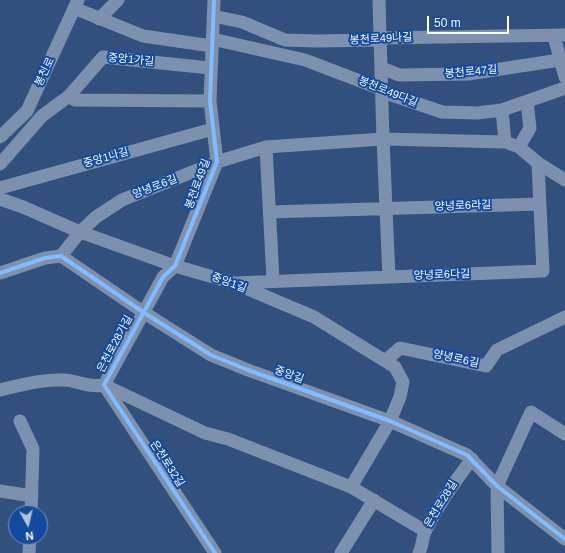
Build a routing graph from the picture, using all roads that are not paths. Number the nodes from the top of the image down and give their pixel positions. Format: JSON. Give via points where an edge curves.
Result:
{"nodes":[{"id":1,"x":118,"y":0,"type":"edge"},
{"id":2,"x":214,"y":0,"type":"edge"},
{"id":3,"x":380,"y":0,"type":"edge"},
{"id":4,"x":76,"y":4,"type":"edge"},
{"id":5,"x":213,"y":16,"type":"junction"},
{"id":6,"x":99,"y":19,"type":"junction"},
{"id":7,"x":560,"y":35,"type":"edge"},
{"id":8,"x":381,"y":38,"type":"junction"},
{"id":9,"x":212,"y":43,"type":"junction"},
{"id":10,"x":560,"y":60,"type":"junction"},
{"id":11,"x":210,"y":68,"type":"junction"},
{"id":12,"x":382,"y":68,"type":"junction"},
{"id":13,"x":565,"y":77,"type":"edge"},
{"id":14,"x":565,"y":88,"type":"edge"},
{"id":15,"x":381,"y":89,"type":"junction"},
{"id":16,"x":72,"y":98,"type":"junction"},
{"id":17,"x":210,"y":101,"type":"junction"},
{"id":18,"x":527,"y":102,"type":"junction"},
{"id":19,"x":502,"y":110,"type":"junction"},
{"id":20,"x":27,"y":111,"type":"junction"},
{"id":21,"x":42,"y":116,"type":"junction"},
{"id":22,"x":213,"y":129,"type":"junction"},
{"id":23,"x":0,"y":137,"type":"edge"},
{"id":24,"x":382,"y":139,"type":"junction"},
{"id":25,"x":504,"y":142,"type":"junction"},
{"id":26,"x":266,"y":147,"type":"junction"},
{"id":27,"x":519,"y":147,"type":"junction"},
{"id":28,"x":217,"y":162,"type":"junction"},
{"id":29,"x":538,"y":163,"type":"junction"},
{"id":30,"x":0,"y":164,"type":"edge"},
{"id":31,"x":565,"y":180,"type":"edge"},
{"id":32,"x":0,"y":188,"type":"edge"},
{"id":33,"x":0,"y":199,"type":"edge"},
{"id":34,"x":540,"y":204,"type":"junction"},
{"id":35,"x":386,"y":208,"type":"junction"},
{"id":36,"x":270,"y":212,"type":"junction"},
{"id":37,"x":80,"y":232,"type":"junction"},
{"id":38,"x":61,"y":256,"type":"junction"},
{"id":39,"x":175,"y":266,"type":"junction"},
{"id":40,"x":0,"y":273,"type":"edge"},
{"id":41,"x":389,"y":277,"type":"junction"},
{"id":42,"x":273,"y":280,"type":"junction"},
{"id":43,"x":234,"y":283,"type":"junction"},
{"id":44,"x":142,"y":312,"type":"junction"},
{"id":45,"x":565,"y":317,"type":"edge"},
{"id":46,"x":385,"y":361,"type":"junction"},
{"id":47,"x":104,"y":385,"type":"junction"},
{"id":48,"x":0,"y":390,"type":"edge"},
{"id":49,"x":390,"y":421,"type":"junction"},
{"id":50,"x":20,"y":422,"type":"dead end"},
{"id":51,"x":565,"y":434,"type":"edge"},
{"id":52,"x":472,"y":459,"type":"junction"},
{"id":53,"x":497,"y":486,"type":"junction"},
{"id":54,"x":351,"y":487,"type":"junction"},
{"id":55,"x":0,"y":491,"type":"edge"},
{"id":56,"x":32,"y":496,"type":"junction"},
{"id":57,"x":374,"y":500,"type":"junction"},
{"id":58,"x":31,"y":505,"type":"edge"},
{"id":59,"x":425,"y":531,"type":"junction"},
{"id":60,"x":565,"y":539,"type":"edge"},
{"id":61,"x":215,"y":553,"type":"edge"},
{"id":62,"x":341,"y":553,"type":"edge"},
{"id":63,"x":419,"y":553,"type":"edge"},
{"id":64,"x":498,"y":553,"type":"edge"}],
"edges":[{"from":1,"to":6,"type":"street"},
{"from":2,"to":5,"type":"street","name":"봉천로49길"},
{"from":3,"to":8,"type":"street"},
{"from":4,"to":6,"type":"street"},
{"from":4,"to":20,"type":"street","name":"봉천로"},
{"from":5,"to":8,"type":"street","name":"봉천로49나길","via":[[242,22],[285,40]]},
{"from":5,"to":9,"type":"street","name":"봉천로49길"},
{"from":6,"to":9,"type":"street","via":[[143,36]]},
{"from":7,"to":8,"type":"street","name":"봉천로49나길"},
{"from":7,"to":10,"type":"street","name":"봉천로49나길"},
{"from":8,"to":12,"type":"street"},
{"from":9,"to":11,"type":"street","name":"봉천로49길"},
{"from":9,"to":15,"type":"street","name":"봉천로49다길","via":[[305,60]]},
{"from":10,"to":12,"type":"street","name":"봉천로47길","via":[[468,74],[400,75]]},
{"from":10,"to":13,"type":"street","name":"봉천로49나길"},
{"from":11,"to":16,"type":"street","name":"중앙1가길","via":[[103,57]]},
{"from":11,"to":17,"type":"street","name":"봉천로49길"},
{"from":12,"to":15,"type":"street"},
{"from":14,"to":18,"type":"street","name":"봉천로49다길"},
{"from":15,"to":19,"type":"street","name":"봉천로49다길","via":[[383,92],[442,112],[477,113]]},
{"from":15,"to":24,"type":"street"},
{"from":16,"to":17,"type":"street"},
{"from":16,"to":21,"type":"street","name":"중앙1가길"},
{"from":17,"to":22,"type":"street","name":"봉천로49길"},
{"from":18,"to":19,"type":"street","name":"봉천로49다길"},
{"from":18,"to":27,"type":"street","via":[[530,128]]},
{"from":19,"to":25,"type":"street"},
{"from":20,"to":21,"type":"street"},
{"from":20,"to":23,"type":"street","name":"봉천로"},
{"from":21,"to":30,"type":"street","name":"중앙1가길"},
{"from":22,"to":28,"type":"street","name":"봉천로49길"},
{"from":22,"to":32,"type":"street","name":"중앙1나길"},
{"from":24,"to":25,"type":"street","name":"양녕로6길"},
{"from":24,"to":26,"type":"street","name":"양녕로6길"},
{"from":24,"to":35,"type":"street"},
{"from":25,"to":27,"type":"street","name":"양녕로6길"},
{"from":26,"to":28,"type":"street","name":"양녕로6길"},
{"from":26,"to":36,"type":"street"},
{"from":27,"to":29,"type":"street","name":"양녕로6길"},
{"from":28,"to":37,"type":"street","name":"양녕로6길","via":[[122,200],[96,216]]},
{"from":28,"to":39,"type":"street","name":"봉천로49길"},
{"from":29,"to":31,"type":"street","name":"양녕로6길"},
{"from":29,"to":34,"type":"street","name":"양녕로6다길"},
{"from":33,"to":37,"type":"street","name":"중앙1길"},
{"from":34,"to":35,"type":"street","name":"양녕로6라길"},
{"from":34,"to":41,"type":"street","name":"양녕로6다길","via":[[543,271]]},
{"from":35,"to":36,"type":"street","name":"양녕로6라길"},
{"from":35,"to":41,"type":"street"},
{"from":36,"to":42,"type":"street"},
{"from":37,"to":38,"type":"street","name":"양녕로6길"},
{"from":37,"to":39,"type":"street","name":"중앙1길"},
{"from":38,"to":40,"type":"street","via":[[45,258]]},
{"from":38,"to":44,"type":"street","name":"중앙길"},
{"from":39,"to":43,"type":"street","name":"중앙1길"},
{"from":39,"to":44,"type":"street","name":"봉천로49길","via":[[163,277]]},
{"from":41,"to":42,"type":"street","name":"양녕로6다길"},
{"from":42,"to":43,"type":"street","name":"양녕로6다길"},
{"from":43,"to":46,"type":"street","name":"중앙1길","via":[[314,316]]},
{"from":44,"to":47,"type":"street","name":"은천로28가길"},
{"from":44,"to":49,"type":"street","name":"중앙길","via":[[211,355],[229,363]]},
{"from":45,"to":46,"type":"street","name":"양녕로6길","via":[[497,350],[486,366],[400,348]]},
{"from":46,"to":49,"type":"street","name":"중앙1길","via":[[398,371],[403,382]]},
{"from":47,"to":48,"type":"street","name":"은천로28가길","via":[[93,387],[66,380],[41,381]]},
{"from":47,"to":54,"type":"street","name":"은천로28가길","via":[[205,433],[228,439]]},
{"from":47,"to":61,"type":"street","name":"은천로32길"},
{"from":49,"to":52,"type":"street","name":"중앙길"},
{"from":49,"to":54,"type":"street"},
{"from":50,"to":56,"type":"street","via":[[33,449]]},
{"from":51,"to":53,"type":"street","via":[[531,412]]},
{"from":52,"to":53,"type":"street","name":"중앙길"},
{"from":52,"to":59,"type":"street","name":"은천로28길","via":[[455,480]]},
{"from":53,"to":60,"type":"street","name":"중앙길"},
{"from":53,"to":64,"type":"street"},
{"from":54,"to":57,"type":"street","name":"은천로28가길"},
{"from":55,"to":56,"type":"street"},
{"from":56,"to":58,"type":"street"},
{"from":57,"to":59,"type":"street","name":"은천로28가길"},
{"from":57,"to":62,"type":"street"},
{"from":59,"to":63,"type":"street","name":"은천로28길","via":[[424,544]]}]}
